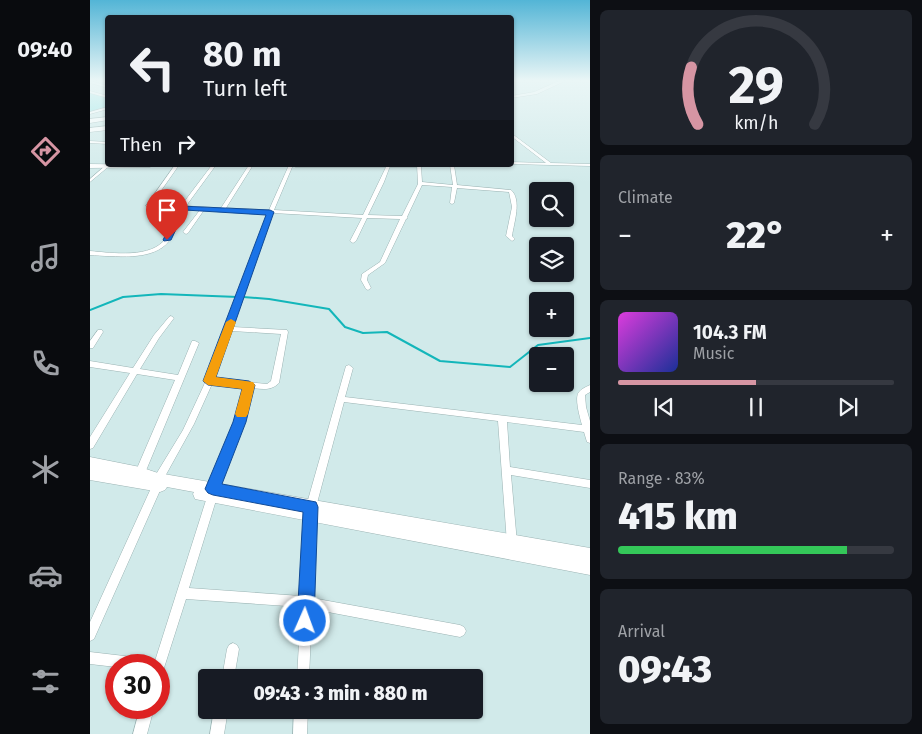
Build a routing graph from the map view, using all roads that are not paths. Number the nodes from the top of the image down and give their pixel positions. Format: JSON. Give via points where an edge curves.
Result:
{"nodes":[{"id":1,"x":105,"y":118,"type":"edge"},
{"id":2,"x":90,"y":121,"type":"edge"},
{"id":3,"x":105,"y":128,"type":"edge"},
{"id":4,"x":90,"y":130,"type":"edge"},
{"id":5,"x":514,"y":138,"type":"edge"},
{"id":6,"x":90,"y":142,"type":"edge"},
{"id":7,"x":105,"y":143,"type":"edge"},
{"id":8,"x":514,"y":163,"type":"edge"},
{"id":9,"x":550,"y":164,"type":"junction"},
{"id":10,"x":590,"y":165,"type":"edge"},
{"id":11,"x":90,"y":166,"type":"edge"},
{"id":12,"x":105,"y":167,"type":"edge"},
{"id":13,"x":106,"y":167,"type":"edge"},
{"id":14,"x":176,"y":167,"type":"edge"},
{"id":15,"x":213,"y":167,"type":"edge"},
{"id":16,"x":250,"y":167,"type":"edge"},
{"id":17,"x":289,"y":167,"type":"edge"},
{"id":18,"x":388,"y":167,"type":"edge"},
{"id":19,"x":419,"y":167,"type":"edge"},
{"id":20,"x":452,"y":167,"type":"edge"},
{"id":21,"x":90,"y":181,"type":"edge"},
{"id":22,"x":420,"y":183,"type":"junction"},
{"id":23,"x":455,"y":185,"type":"junction"},
{"id":24,"x":452,"y":203,"type":"dead end"},
{"id":25,"x":183,"y":208,"type":"junction"},
{"id":26,"x":202,"y":210,"type":"junction"},
{"id":27,"x":222,"y":210,"type":"junction"},
{"id":28,"x":270,"y":212,"type":"junction"},
{"id":29,"x":365,"y":215,"type":"junction"},
{"id":30,"x":405,"y":218,"type":"junction"},
{"id":31,"x":186,"y":232,"type":"dead end"},
{"id":32,"x":512,"y":239,"type":"dead end"},
{"id":33,"x":353,"y":241,"type":"dead end"},
{"id":34,"x":90,"y":252,"type":"edge"},
{"id":35,"x":368,"y":288,"type":"dead end"},
{"id":36,"x":171,"y":318,"type":"dead end"},
{"id":37,"x":229,"y":329,"type":"junction"},
{"id":38,"x":100,"y":332,"type":"dead end"},
{"id":39,"x":194,"y":343,"type":"dead end"},
{"id":40,"x":90,"y":346,"type":"edge"},
{"id":41,"x":90,"y":364,"type":"edge"},
{"id":42,"x":349,"y":368,"type":"dead end"},
{"id":43,"x":135,"y":371,"type":"junction"},
{"id":44,"x":180,"y":378,"type":"junction"},
{"id":45,"x":208,"y":381,"type":"junction"},
{"id":46,"x":249,"y":385,"type":"junction"},
{"id":47,"x":590,"y":388,"type":"edge"},
{"id":48,"x":341,"y":399,"type":"junction"},
{"id":49,"x":502,"y":418,"type":"junction"},
{"id":50,"x":588,"y":429,"type":"edge"},
{"id":51,"x":590,"y":440,"type":"edge"},
{"id":52,"x":90,"y":445,"type":"edge"},
{"id":53,"x":90,"y":463,"type":"edge"},
{"id":54,"x":507,"y":470,"type":"junction"},
{"id":55,"x":140,"y":473,"type":"junction"},
{"id":56,"x":90,"y":474,"type":"edge"},
{"id":57,"x":158,"y":482,"type":"junction"},
{"id":58,"x":590,"y":484,"type":"edge"},
{"id":59,"x":212,"y":493,"type":"junction"},
{"id":60,"x":310,"y":511,"type":"junction"},
{"id":61,"x":513,"y":546,"type":"junction"},
{"id":62,"x":590,"y":556,"type":"edge"},
{"id":63,"x":590,"y":567,"type":"edge"},
{"id":64,"x":182,"y":593,"type":"junction"},
{"id":65,"x":306,"y":602,"type":"junction"},
{"id":66,"x":460,"y":631,"type":"dead end"},
{"id":67,"x":90,"y":634,"type":"edge"},
{"id":68,"x":234,"y":649,"type":"dead end"},
{"id":69,"x":163,"y":654,"type":"edge"},
{"id":70,"x":90,"y":658,"type":"edge"},
{"id":71,"x":105,"y":660,"type":"edge"},
{"id":72,"x":230,"y":669,"type":"edge"},
{"id":73,"x":303,"y":669,"type":"edge"},
{"id":74,"x":144,"y":719,"type":"edge"},
{"id":75,"x":220,"y":719,"type":"edge"},
{"id":76,"x":301,"y":719,"type":"edge"},
{"id":77,"x":140,"y":734,"type":"edge"},
{"id":78,"x":217,"y":734,"type":"edge"},
{"id":79,"x":300,"y":734,"type":"edge"}],
"edges":[{"from":1,"to":2,"type":"street"},
{"from":3,"to":4,"type":"street"},
{"from":5,"to":9,"type":"street"},
{"from":6,"to":7,"type":"street"},
{"from":8,"to":9,"type":"street"},
{"from":9,"to":10,"type":"street"},
{"from":11,"to":12,"type":"street"},
{"from":13,"to":21,"type":"street"},
{"from":14,"to":25,"type":"street","via":[[148,205]]},
{"from":15,"to":25,"type":"street"},
{"from":16,"to":27,"type":"street"},
{"from":17,"to":28,"type":"street"},
{"from":18,"to":29,"type":"street"},
{"from":19,"to":22,"type":"street"},
{"from":20,"to":23,"type":"street"},
{"from":22,"to":23,"type":"street"},
{"from":22,"to":30,"type":"street"},
{"from":23,"to":24,"type":"street"},
{"from":23,"to":32,"type":"street","via":[[513,193],[509,236]]},
{"from":25,"to":26,"type":"street"},
{"from":25,"to":34,"type":"street","via":[[167,240],[158,248],[131,253]]},
{"from":26,"to":27,"type":"street"},
{"from":26,"to":31,"type":"street"},
{"from":27,"to":28,"type":"street"},
{"from":28,"to":29,"type":"street"},
{"from":28,"to":37,"type":"street"},
{"from":29,"to":30,"type":"street"},
{"from":29,"to":33,"type":"street"},
{"from":30,"to":35,"type":"street","via":[[382,263],[365,274]]},
{"from":36,"to":43,"type":"street"},
{"from":37,"to":45,"type":"street"},
{"from":37,"to":46,"type":"street","via":[[285,332],[275,383],[268,387]]},
{"from":38,"to":40,"type":"street"},
{"from":39,"to":44,"type":"street"},
{"from":41,"to":43,"type":"street"},
{"from":42,"to":48,"type":"street"},
{"from":43,"to":44,"type":"street"},
{"from":43,"to":52,"type":"street"},
{"from":44,"to":55,"type":"street"},
{"from":45,"to":46,"type":"street"},
{"from":45,"to":57,"type":"street","via":[[194,417]]},
{"from":46,"to":59,"type":"street","via":[[239,422]]},
{"from":47,"to":50,"type":"street","via":[[581,394]]},
{"from":48,"to":49,"type":"street"},
{"from":48,"to":60,"type":"street"},
{"from":49,"to":50,"type":"street"},
{"from":49,"to":54,"type":"street"},
{"from":50,"to":51,"type":"street"},
{"from":53,"to":55,"type":"street"},
{"from":54,"to":58,"type":"street"},
{"from":54,"to":61,"type":"street"},
{"from":55,"to":57,"type":"street"},
{"from":56,"to":57,"type":"street"},
{"from":57,"to":59,"type":"street"},
{"from":57,"to":67,"type":"street"},
{"from":59,"to":60,"type":"street"},
{"from":59,"to":64,"type":"street"},
{"from":60,"to":61,"type":"street"},
{"from":60,"to":65,"type":"street"},
{"from":61,"to":62,"type":"street"},
{"from":61,"to":63,"type":"street"},
{"from":64,"to":65,"type":"street"},
{"from":64,"to":69,"type":"street"},
{"from":65,"to":66,"type":"street"},
{"from":65,"to":73,"type":"street"},
{"from":68,"to":72,"type":"street"},
{"from":70,"to":71,"type":"street"},
{"from":74,"to":77,"type":"street"},
{"from":75,"to":78,"type":"street"},
{"from":76,"to":79,"type":"street"}]}
